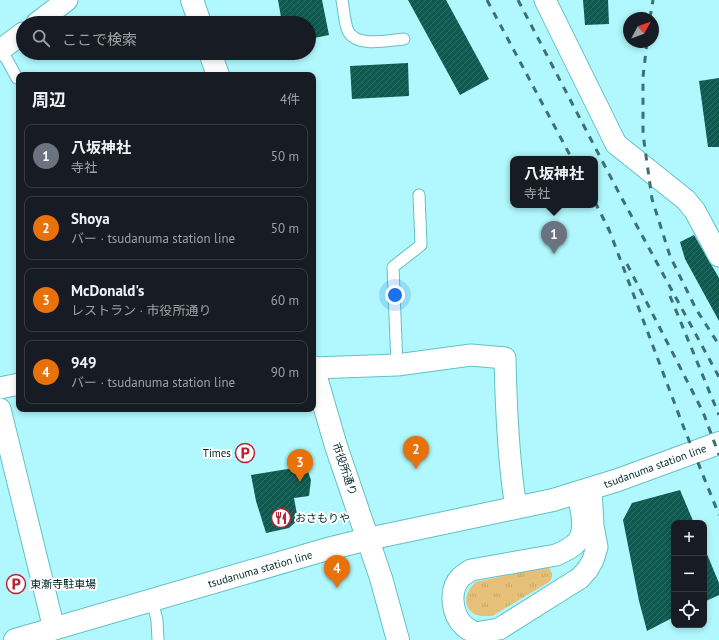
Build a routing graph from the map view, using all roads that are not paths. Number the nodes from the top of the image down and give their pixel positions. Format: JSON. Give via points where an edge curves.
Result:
{"nodes":[{"id":1,"x":67,"y":0,"type":"edge"},
{"id":2,"x":192,"y":0,"type":"edge"},
{"id":3,"x":342,"y":0,"type":"edge"},
{"id":4,"x":545,"y":0,"type":"edge"},
{"id":5,"x":46,"y":16,"type":"edge"},
{"id":6,"x":198,"y":16,"type":"edge"},
{"id":7,"x":16,"y":38,"type":"edge"},
{"id":8,"x":404,"y":39,"type":"dead end"},
{"id":9,"x":1,"y":50,"type":"edge"},
{"id":10,"x":213,"y":60,"type":"edge"},
{"id":11,"x":217,"y":72,"type":"edge"},
{"id":12,"x":16,"y":76,"type":"edge"},
{"id":13,"x":419,"y":196,"type":"dead end"},
{"id":14,"x":719,"y":256,"type":"edge"},
{"id":15,"x":397,"y":365,"type":"junction"},
{"id":16,"x":316,"y":368,"type":"edge"},
{"id":17,"x":316,"y":378,"type":"edge"},
{"id":18,"x":16,"y":385,"type":"edge"},
{"id":19,"x":0,"y":388,"type":"edge"},
{"id":20,"x":0,"y":409,"type":"edge"},
{"id":21,"x":719,"y":443,"type":"edge"},
{"id":22,"x":584,"y":491,"type":"junction"},
{"id":23,"x":516,"y":508,"type":"junction"},
{"id":24,"x":368,"y":539,"type":"junction"},
{"id":25,"x":556,"y":555,"type":"junction"},
{"id":26,"x":569,"y":586,"type":"junction"},
{"id":27,"x":152,"y":600,"type":"junction"},
{"id":28,"x":54,"y":629,"type":"junction"},
{"id":29,"x":15,"y":640,"type":"edge"},
{"id":30,"x":158,"y":640,"type":"edge"},
{"id":31,"x":398,"y":640,"type":"edge"}],
"edges":[{"from":1,"to":5,"type":"street"},
{"from":2,"to":6,"type":"main road"},
{"from":3,"to":8,"type":"lane","via":[[348,31],[354,39],[362,42]]},
{"from":4,"to":14,"type":"street","via":[[616,144],[686,200],[696,211]]},
{"from":7,"to":9,"type":"street"},
{"from":9,"to":12,"type":"lane"},
{"from":10,"to":11,"type":"main road"},
{"from":13,"to":15,"type":"lane","via":[[421,245],[392,267]]},
{"from":15,"to":16,"type":"street"},
{"from":15,"to":23,"type":"street","via":[[471,355],[505,358],[507,424]]},
{"from":17,"to":24,"type":"main road","name":"市役所通り"},
{"from":18,"to":19,"type":"street"},
{"from":20,"to":28,"type":"street"},
{"from":21,"to":22,"type":"main road","name":"tsudanuma station line"},
{"from":22,"to":23,"type":"main road","name":"tsudanuma station line"},
{"from":22,"to":25,"type":"street","via":[[582,532],[577,542]]},
{"from":22,"to":26,"type":"street","via":[[597,547],[588,569]]},
{"from":23,"to":24,"type":"main road","name":"tsudanuma station line"},
{"from":24,"to":27,"type":"main road","name":"tsudanuma station line"},
{"from":24,"to":31,"type":"main road","name":"市役所通り"},
{"from":25,"to":26,"type":"street","via":[[566,566]]},
{"from":25,"to":26,"type":"street","via":[[471,570],[460,578],[455,587],[452,601],[456,615],[464,626],[475,633],[499,629]]},
{"from":27,"to":28,"type":"main road","name":"tsudanuma station line"},
{"from":27,"to":30,"type":"lane"},
{"from":28,"to":29,"type":"main road","name":"tsudanuma station line"}]}
